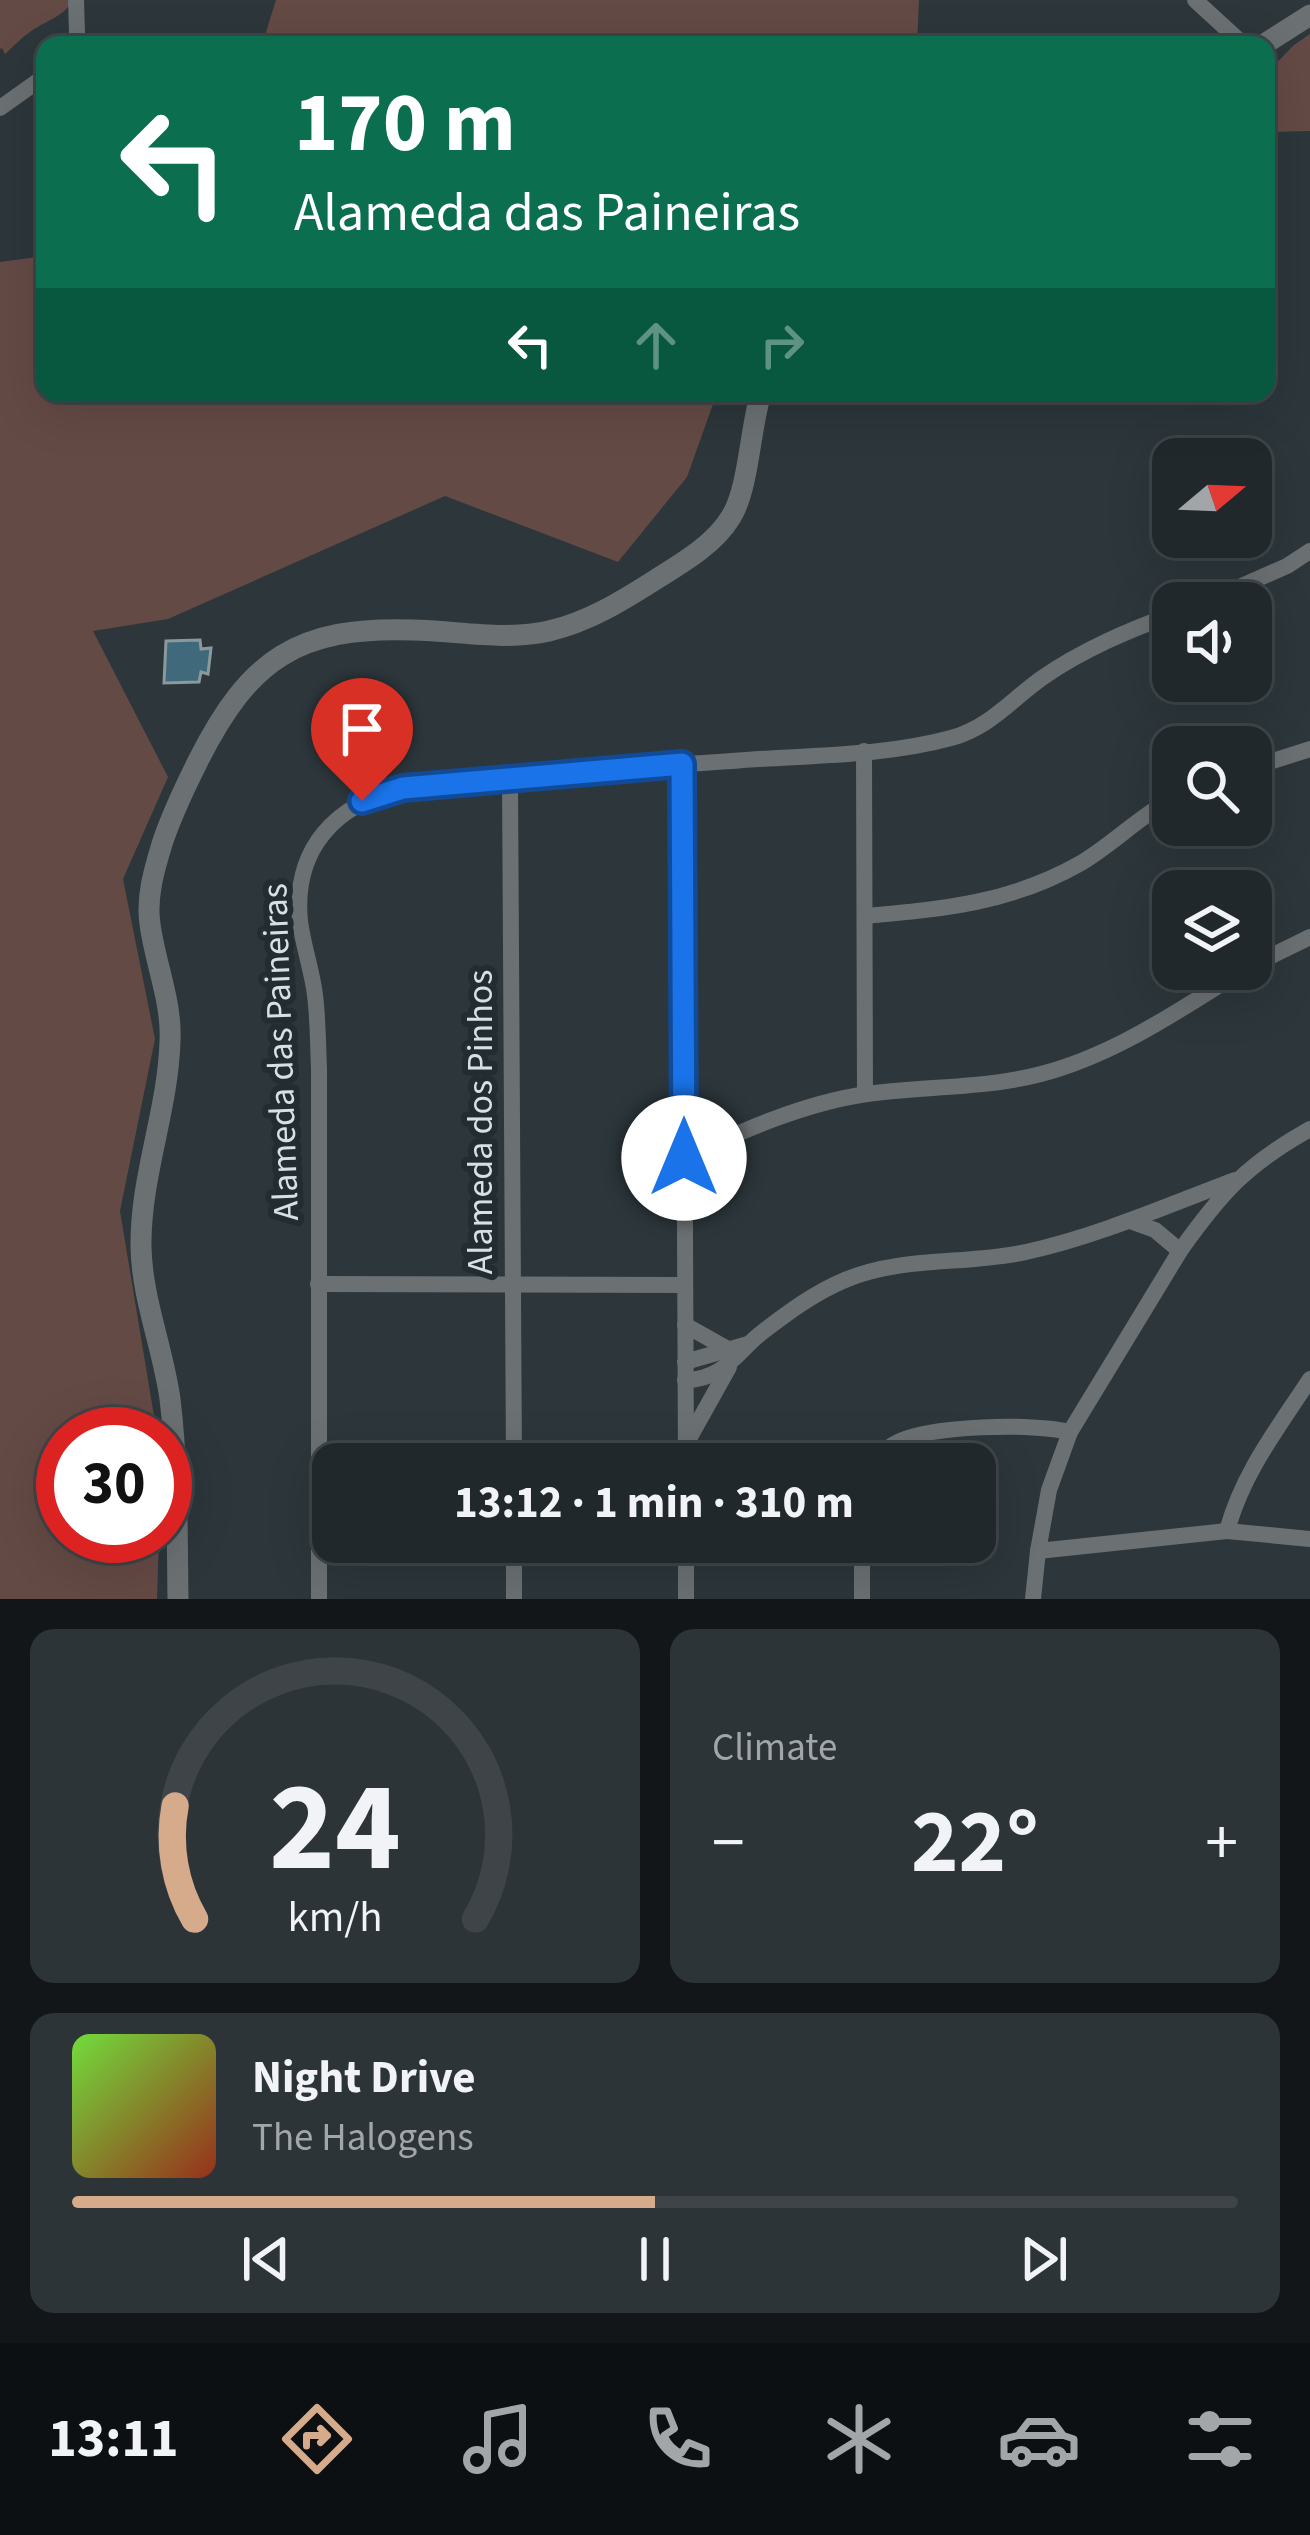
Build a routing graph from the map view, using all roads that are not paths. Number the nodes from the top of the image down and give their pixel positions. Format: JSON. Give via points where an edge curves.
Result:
{"nodes":[{"id":1,"x":76,"y":0,"type":"edge"},
{"id":2,"x":1195,"y":0,"type":"edge"},
{"id":3,"x":1310,"y":15,"type":"edge"},
{"id":4,"x":75,"y":36,"type":"edge"},
{"id":5,"x":1234,"y":36,"type":"edge"},
{"id":6,"x":1275,"y":37,"type":"edge"},
{"id":7,"x":36,"y":82,"type":"edge"},
{"id":8,"x":0,"y":108,"type":"edge"},
{"id":9,"x":758,"y":402,"type":"edge"},
{"id":10,"x":1310,"y":551,"type":"edge"},
{"id":11,"x":1251,"y":582,"type":"edge"},
{"id":12,"x":1152,"y":623,"type":"edge"},
{"id":13,"x":1310,"y":749,"type":"edge"},
{"id":14,"x":864,"y":751,"type":"junction"},
{"id":15,"x":1272,"y":761,"type":"edge"},
{"id":16,"x":682,"y":764,"type":"junction"},
{"id":17,"x":510,"y":779,"type":"junction"},
{"id":18,"x":1152,"y":813,"type":"edge"},
{"id":19,"x":865,"y":916,"type":"junction"},
{"id":20,"x":1310,"y":937,"type":"edge"},
{"id":21,"x":1272,"y":955,"type":"edge"},
{"id":22,"x":1212,"y":990,"type":"edge"},
{"id":23,"x":866,"y":1094,"type":"junction"},
{"id":24,"x":684,"y":1107,"type":"junction"},
{"id":25,"x":1310,"y":1130,"type":"edge"},
{"id":26,"x":711,"y":1132,"type":"junction"},
{"id":27,"x":684,"y":1158,"type":"junction"},
{"id":28,"x":1235,"y":1180,"type":"junction"},
{"id":29,"x":1168,"y":1205,"type":"junction"},
{"id":30,"x":1130,"y":1221,"type":"junction"},
{"id":31,"x":1198,"y":1225,"type":"junction"},
{"id":32,"x":1180,"y":1251,"type":"junction"},
{"id":33,"x":318,"y":1284,"type":"junction"},
{"id":34,"x":685,"y":1285,"type":"junction"},
{"id":35,"x":513,"y":1286,"type":"junction"},
{"id":36,"x":685,"y":1325,"type":"junction"},
{"id":37,"x":728,"y":1356,"type":"junction"},
{"id":38,"x":686,"y":1371,"type":"junction"},
{"id":39,"x":1310,"y":1379,"type":"edge"},
{"id":40,"x":1070,"y":1432,"type":"junction"},
{"id":41,"x":514,"y":1443,"type":"edge"},
{"id":42,"x":686,"y":1443,"type":"edge"},
{"id":43,"x":691,"y":1443,"type":"edge"},
{"id":44,"x":895,"y":1443,"type":"edge"},
{"id":45,"x":1227,"y":1531,"type":"junction"},
{"id":46,"x":1310,"y":1539,"type":"edge"},
{"id":47,"x":1038,"y":1551,"type":"junction"},
{"id":48,"x":514,"y":1563,"type":"edge"},
{"id":49,"x":686,"y":1563,"type":"edge"},
{"id":50,"x":862,"y":1563,"type":"edge"},
{"id":51,"x":178,"y":1599,"type":"edge"},
{"id":52,"x":319,"y":1599,"type":"edge"},
{"id":53,"x":514,"y":1599,"type":"edge"},
{"id":54,"x":686,"y":1599,"type":"edge"},
{"id":55,"x":862,"y":1599,"type":"edge"},
{"id":56,"x":1033,"y":1599,"type":"edge"}],
"edges":[{"from":1,"to":4,"type":"street"},
{"from":2,"to":5,"type":"street"},
{"from":3,"to":6,"type":"street"},
{"from":7,"to":8,"type":"street"},
{"from":9,"to":51,"type":"street","via":[[732,516],[681,564],[618,604],[514,636],[374,629],[307,642],[244,685],[210,736],[149,895],[170,1037],[143,1200],[141,1269],[170,1400]]},
{"from":10,"to":11,"type":"street"},
{"from":12,"to":14,"type":"street","name":"Alameda das Paineiras","via":[[1066,662],[968,731]]},
{"from":13,"to":15,"type":"street"},
{"from":14,"to":16,"type":"street","name":"Alameda das Paineiras"},
{"from":14,"to":19,"type":"street"},
{"from":16,"to":17,"type":"street","name":"Alameda das Paineiras"},
{"from":16,"to":24,"type":"street"},
{"from":17,"to":33,"type":"street","name":"Alameda das Paineiras","via":[[403,788],[362,801],[325,829],[304,869],[300,922],[319,1070]]},
{"from":17,"to":35,"type":"street","name":"Alameda dos Pinhos"},
{"from":18,"to":19,"type":"street","via":[[1031,887],[962,907]]},
{"from":19,"to":23,"type":"street"},
{"from":20,"to":21,"type":"street"},
{"from":22,"to":23,"type":"street","via":[[1161,1022],[1042,1074]]},
{"from":23,"to":26,"type":"street"},
{"from":24,"to":26,"type":"street"},
{"from":24,"to":27,"type":"street"},
{"from":25,"to":28,"type":"street"},
{"from":26,"to":27,"type":"street"},
{"from":27,"to":34,"type":"street"},
{"from":28,"to":29,"type":"street"},
{"from":28,"to":31,"type":"street"},
{"from":29,"to":30,"type":"street"},
{"from":29,"to":31,"type":"street"},
{"from":30,"to":32,"type":"street","via":[[1155,1229]]},
{"from":30,"to":37,"type":"street","via":[[1028,1252],[849,1278]]},
{"from":31,"to":32,"type":"street"},
{"from":32,"to":40,"type":"street"},
{"from":33,"to":35,"type":"street"},
{"from":33,"to":52,"type":"street","name":"Alameda das Paineiras"},
{"from":34,"to":35,"type":"street"},
{"from":34,"to":36,"type":"street"},
{"from":35,"to":41,"type":"street","name":"Alameda dos Pinhos"},
{"from":36,"to":37,"type":"street"},
{"from":36,"to":38,"type":"street"},
{"from":37,"to":38,"type":"street"},
{"from":37,"to":43,"type":"street"},
{"from":38,"to":42,"type":"street"},
{"from":39,"to":45,"type":"street","via":[[1246,1477]]},
{"from":40,"to":44,"type":"street","via":[[960,1429]]},
{"from":40,"to":47,"type":"street"},
{"from":45,"to":46,"type":"street"},
{"from":45,"to":47,"type":"street"},
{"from":47,"to":56,"type":"street"},
{"from":48,"to":53,"type":"street"},
{"from":49,"to":54,"type":"street"},
{"from":50,"to":55,"type":"street"}]}
